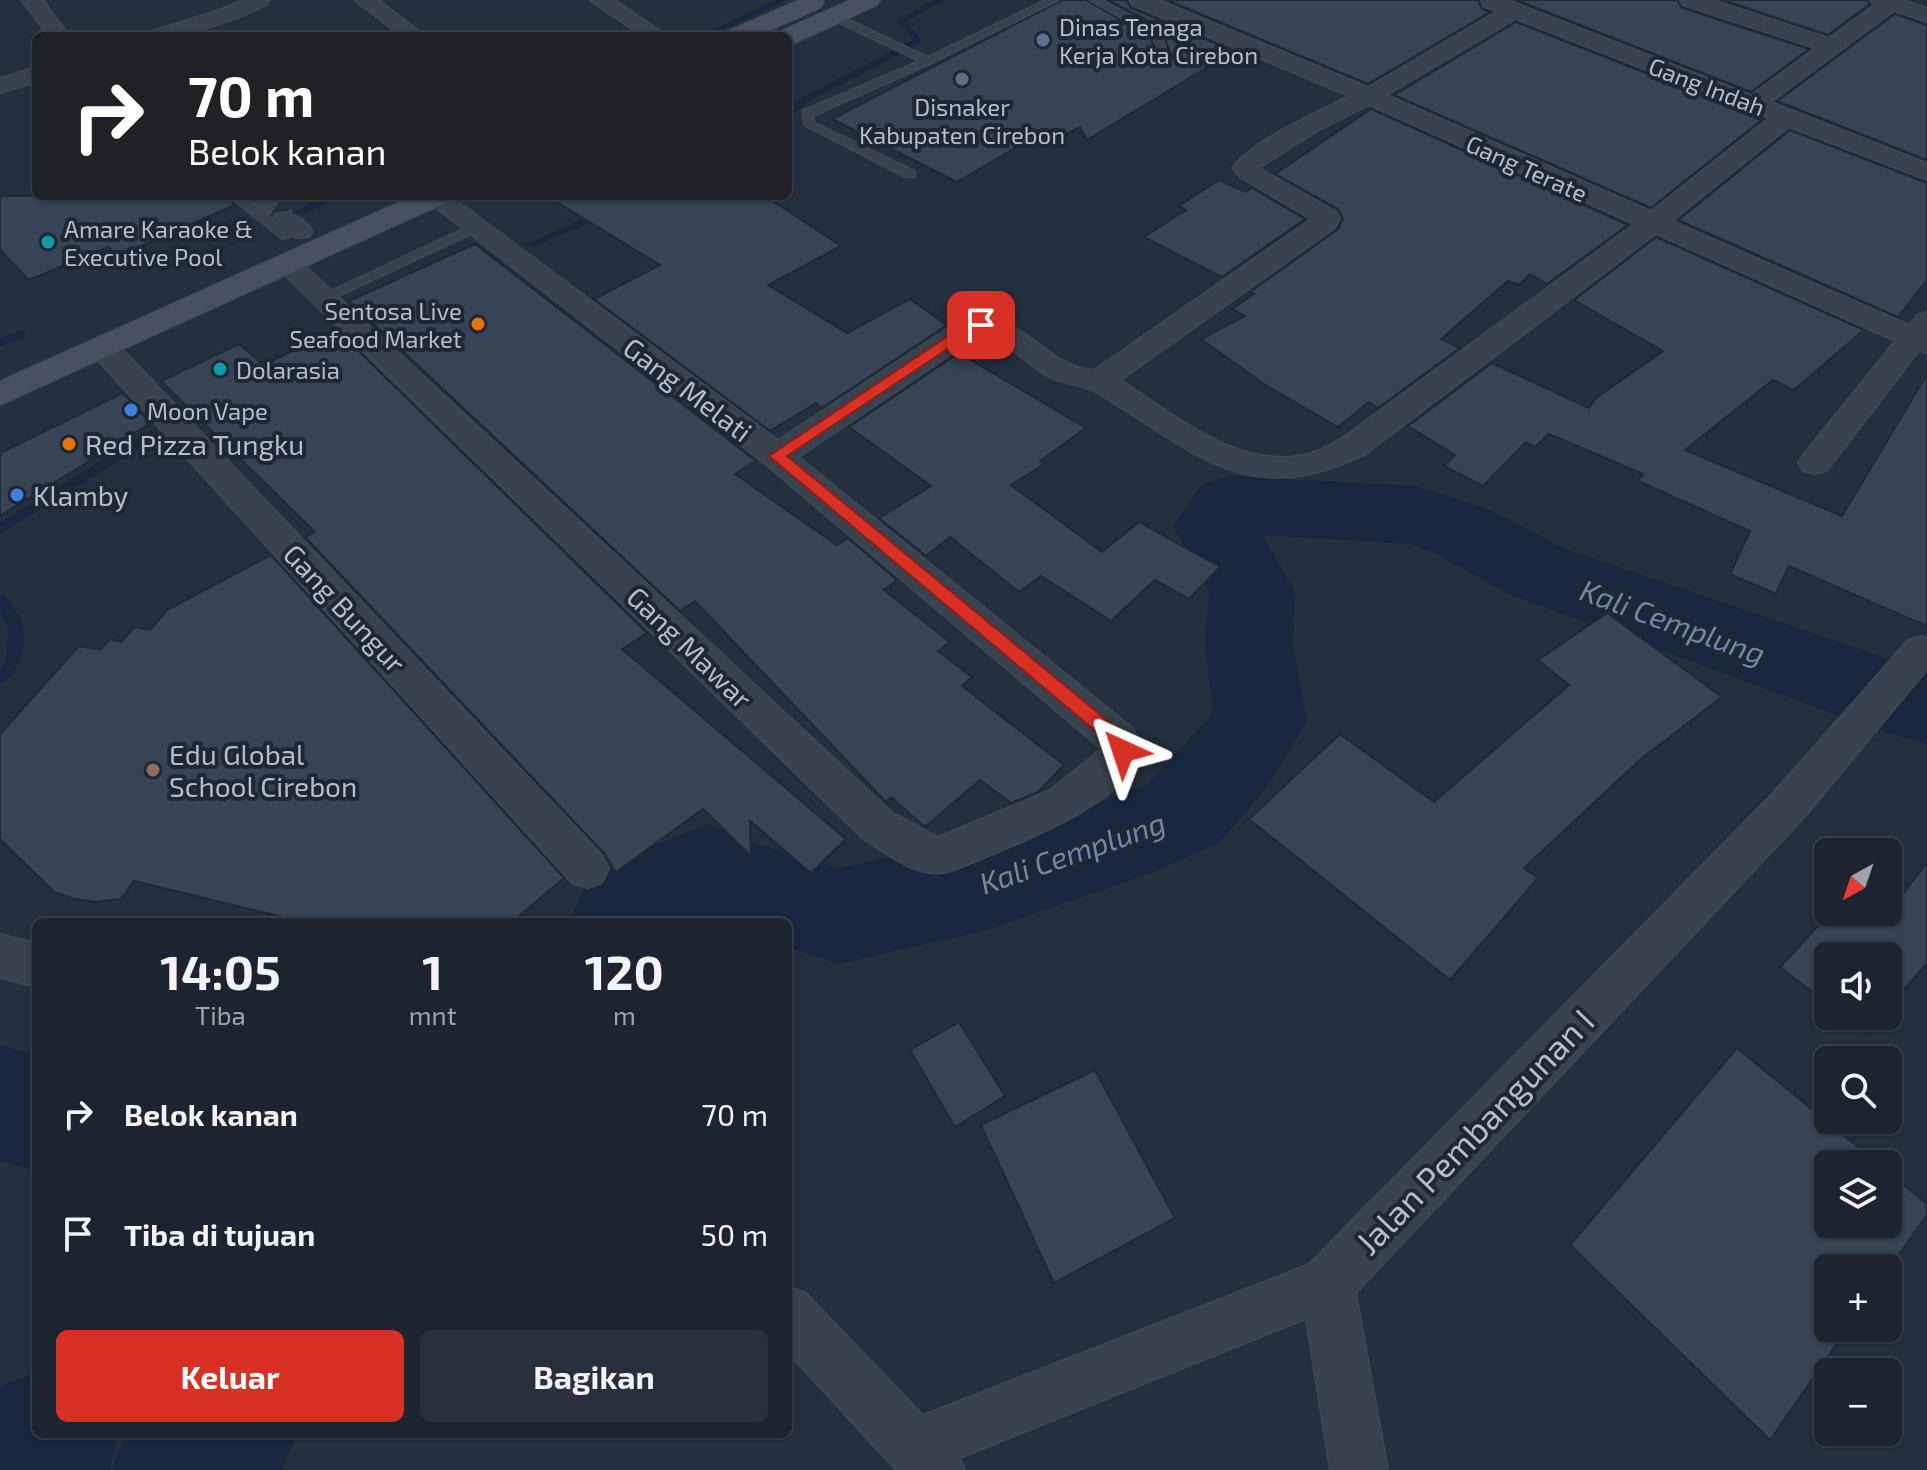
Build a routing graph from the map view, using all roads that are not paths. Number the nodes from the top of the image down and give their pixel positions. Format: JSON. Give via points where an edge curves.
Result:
{"nodes":[{"id":1,"x":32,"y":0,"type":"edge"},
{"id":2,"x":259,"y":0,"type":"edge"},
{"id":3,"x":365,"y":0,"type":"edge"},
{"id":4,"x":600,"y":0,"type":"edge"},
{"id":5,"x":869,"y":0,"type":"edge"},
{"id":6,"x":1054,"y":0,"type":"edge"},
{"id":7,"x":1094,"y":0,"type":"edge"},
{"id":8,"x":1140,"y":0,"type":"edge"},
{"id":9,"x":1488,"y":0,"type":"edge"},
{"id":10,"x":1691,"y":0,"type":"edge"},
{"id":11,"x":1886,"y":2,"type":"edge"},
{"id":12,"x":814,"y":5,"type":"edge"},
{"id":13,"x":1515,"y":10,"type":"junction"},
{"id":14,"x":1927,"y":15,"type":"edge"},
{"id":15,"x":56,"y":32,"type":"edge"},
{"id":16,"x":173,"y":32,"type":"edge"},
{"id":17,"x":409,"y":32,"type":"edge"},
{"id":18,"x":651,"y":32,"type":"edge"},
{"id":19,"x":747,"y":32,"type":"edge"},
{"id":20,"x":792,"y":32,"type":"edge"},
{"id":21,"x":1833,"y":47,"type":"junction"},
{"id":22,"x":1164,"y":55,"type":"dead end"},
{"id":23,"x":928,"y":61,"type":"junction"},
{"id":24,"x":32,"y":75,"type":"edge"},
{"id":25,"x":0,"y":86,"type":"edge"},
{"id":26,"x":1369,"y":96,"type":"junction"},
{"id":27,"x":1754,"y":104,"type":"junction"},
{"id":28,"x":1787,"y":116,"type":"junction"},
{"id":29,"x":1927,"y":172,"type":"edge"},
{"id":30,"x":910,"y":174,"type":"dead end"},
{"id":31,"x":240,"y":200,"type":"edge"},
{"id":32,"x":369,"y":200,"type":"edge"},
{"id":33,"x":422,"y":200,"type":"edge"},
{"id":34,"x":441,"y":200,"type":"edge"},
{"id":35,"x":1651,"y":224,"type":"junction"},
{"id":36,"x":475,"y":227,"type":"junction"},
{"id":37,"x":290,"y":238,"type":"junction"},
{"id":38,"x":323,"y":298,"type":"junction"},
{"id":39,"x":1922,"y":334,"type":"edge"},
{"id":40,"x":103,"y":347,"type":"junction"},
{"id":41,"x":0,"y":364,"type":"edge"},
{"id":42,"x":1100,"y":380,"type":"junction"},
{"id":43,"x":0,"y":394,"type":"edge"},
{"id":44,"x":777,"y":456,"type":"junction"},
{"id":45,"x":1815,"y":463,"type":"dead end"},
{"id":46,"x":1921,"y":651,"type":"dead end"},
{"id":47,"x":1120,"y":741,"type":"joint"},
{"id":48,"x":587,"y":869,"type":"dead end"},
{"id":49,"x":0,"y":956,"type":"edge"},
{"id":50,"x":32,"y":964,"type":"edge"},
{"id":51,"x":1327,"y":1284,"type":"junction"},
{"id":52,"x":792,"y":1317,"type":"edge"},
{"id":53,"x":926,"y":1458,"type":"edge"},
{"id":54,"x":1359,"y":1470,"type":"edge"}],
"edges":[{"from":1,"to":15,"type":"street"},
{"from":2,"to":16,"type":"street"},
{"from":3,"to":17,"type":"street"},
{"from":4,"to":18,"type":"street"},
{"from":5,"to":12,"type":"main road"},
{"from":6,"to":23,"type":"lane"},
{"from":7,"to":22,"type":"lane","via":[[1157,33]]},
{"from":8,"to":26,"type":"street","name":"Gang Terate"},
{"from":9,"to":13,"type":"street","name":"Gang Indah"},
{"from":10,"to":21,"type":"street"},
{"from":11,"to":14,"type":"street"},
{"from":11,"to":21,"type":"street"},
{"from":12,"to":19,"type":"main road"},
{"from":12,"to":20,"type":"main road"},
{"from":12,"to":23,"type":"lane"},
{"from":13,"to":26,"type":"street"},
{"from":13,"to":27,"type":"street","name":"Gang Indah"},
{"from":21,"to":27,"type":"street"},
{"from":23,"to":30,"type":"lane","via":[[806,114],[810,125]]},
{"from":24,"to":25,"type":"street"},
{"from":26,"to":35,"type":"street","name":"Gang Terate"},
{"from":26,"to":42,"type":"street","via":[[1312,124],[1245,168],[1322,214],[1325,222]]},
{"from":27,"to":28,"type":"street","name":"Gang Indah"},
{"from":28,"to":29,"type":"street","name":"Gang Indah"},
{"from":28,"to":35,"type":"street"},
{"from":31,"to":37,"type":"lane"},
{"from":32,"to":37,"type":"main road"},
{"from":33,"to":37,"type":"main road"},
{"from":34,"to":36,"type":"street","name":"Gang Melati"},
{"from":35,"to":39,"type":"street","name":"Gang Terate"},
{"from":35,"to":42,"type":"street","via":[[1354,446],[1315,464],[1282,467],[1230,459]]},
{"from":36,"to":38,"type":"lane"},
{"from":36,"to":44,"type":"street","name":"Gang Melati"},
{"from":37,"to":38,"type":"street","name":"Gang Mawar"},
{"from":37,"to":40,"type":"main road"},
{"from":37,"to":41,"type":"main road"},
{"from":38,"to":47,"type":"street","name":"Gang Mawar","via":[[878,826],[928,856],[940,856],[1065,803],[1122,755]]},
{"from":39,"to":45,"type":"street"},
{"from":40,"to":43,"type":"main road"},
{"from":40,"to":48,"type":"street","name":"Gang Bungur"},
{"from":42,"to":44,"type":"street","via":[[1061,372],[996,329],[981,325]]},
{"from":44,"to":47,"type":"street","name":"Gang Melati"},
{"from":46,"to":51,"type":"street","name":"Jalan Pembangunan I","via":[[1777,817]]},
{"from":49,"to":50,"type":"street"},
{"from":51,"to":53,"type":"street","name":"Jalan Pembangunan I"},
{"from":51,"to":54,"type":"street"},
{"from":52,"to":53,"type":"street"}]}
